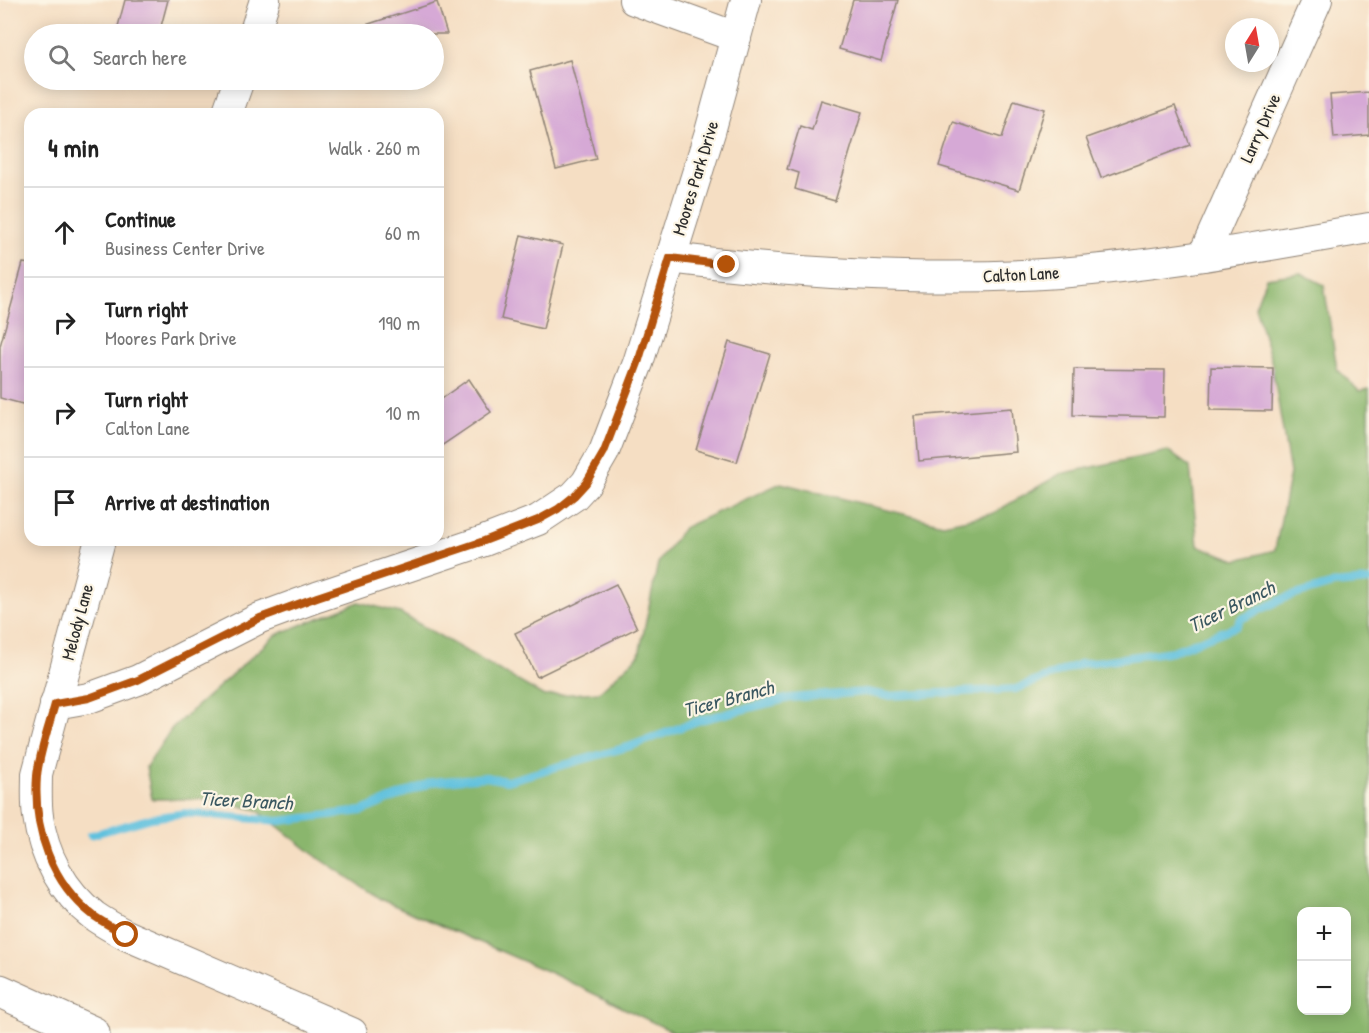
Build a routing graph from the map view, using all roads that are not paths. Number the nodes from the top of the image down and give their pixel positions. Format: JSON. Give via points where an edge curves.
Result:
{"nodes":[{"id":1,"x":266,"y":0,"type":"edge"},
{"id":2,"x":634,"y":0,"type":"edge"},
{"id":3,"x":746,"y":0,"type":"edge"},
{"id":4,"x":1317,"y":0,"type":"edge"},
{"id":5,"x":258,"y":24,"type":"edge"},
{"id":6,"x":736,"y":37,"type":"junction"},
{"id":7,"x":235,"y":90,"type":"edge"},
{"id":8,"x":229,"y":108,"type":"edge"},
{"id":9,"x":1369,"y":228,"type":"edge"},
{"id":10,"x":1203,"y":256,"type":"junction"},
{"id":11,"x":670,"y":258,"type":"junction"},
{"id":12,"x":98,"y":546,"type":"edge"},
{"id":13,"x":55,"y":704,"type":"junction"},
{"id":14,"x":0,"y":991,"type":"edge"},
{"id":15,"x":93,"y":1033,"type":"edge"},
{"id":16,"x":352,"y":1033,"type":"edge"}],
"edges":[{"from":1,"to":5,"type":"street"},
{"from":2,"to":6,"type":"street"},
{"from":3,"to":6,"type":"street","name":"Moores Park Drive"},
{"from":4,"to":10,"type":"street","name":"Larry Drive"},
{"from":6,"to":11,"type":"street","name":"Moores Park Drive"},
{"from":7,"to":8,"type":"street"},
{"from":9,"to":10,"type":"street","name":"Calton Lane"},
{"from":10,"to":11,"type":"street","name":"Calton Lane","via":[[1059,273],[939,278],[856,276]]},
{"from":11,"to":13,"type":"street","name":"Moores Park Drive","via":[[638,363],[604,452],[586,483],[558,509],[484,541],[260,618],[138,680],[89,698]]},
{"from":12,"to":13,"type":"street","name":"Melody Lane"},
{"from":13,"to":16,"type":"street","name":"Melody Lane","via":[[37,774],[37,814],[41,837],[54,868],[72,896],[94,916],[126,935]]},
{"from":14,"to":15,"type":"highway"}]}
